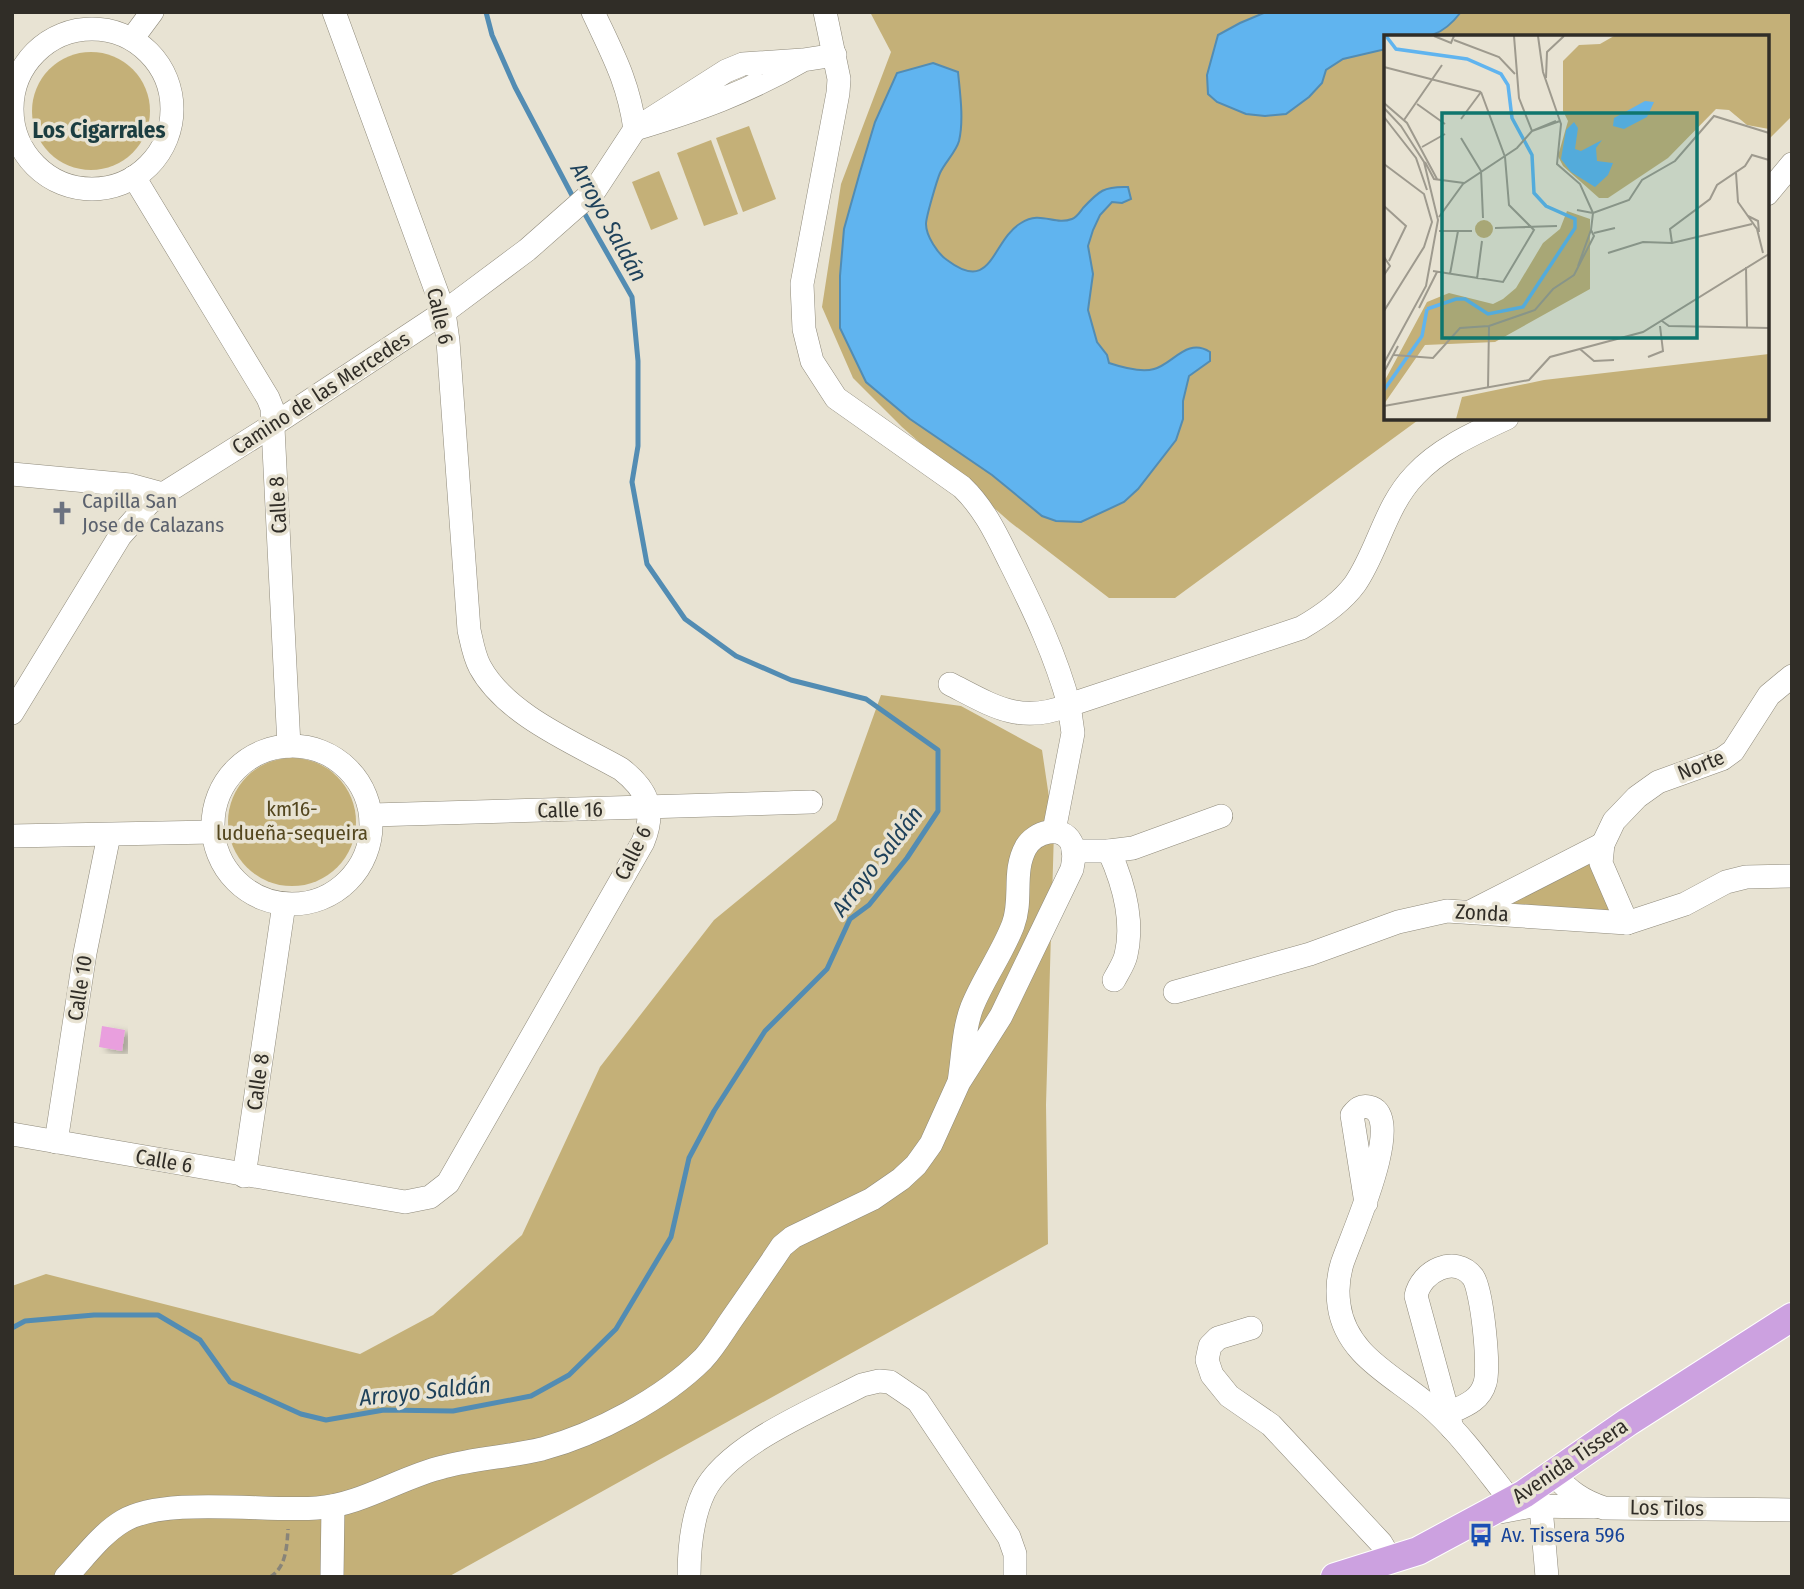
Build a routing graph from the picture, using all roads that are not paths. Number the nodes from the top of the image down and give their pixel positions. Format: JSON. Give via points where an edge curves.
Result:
{"nodes":[{"id":1,"x":152,"y":12,"type":"edge"},
{"id":2,"x":334,"y":12,"type":"edge"},
{"id":3,"x":593,"y":12,"type":"edge"},
{"id":4,"x":825,"y":12,"type":"edge"},
{"id":5,"x":132,"y":39,"type":"junction"},
{"id":6,"x":835,"y":55,"type":"junction"},
{"id":7,"x":16,"y":71,"type":"edge"},
{"id":8,"x":635,"y":129,"type":"junction"},
{"id":9,"x":17,"y":148,"type":"edge"},
{"id":10,"x":1792,"y":164,"type":"edge"},
{"id":11,"x":134,"y":177,"type":"junction"},
{"id":12,"x":1769,"y":192,"type":"edge"},
{"id":13,"x":444,"y":312,"type":"junction"},
{"id":14,"x":1503,"y":420,"type":"edge"},
{"id":15,"x":273,"y":425,"type":"junction"},
{"id":16,"x":12,"y":474,"type":"edge"},
{"id":17,"x":163,"y":494,"type":"junction"},
{"id":18,"x":1792,"y":676,"type":"edge"},
{"id":19,"x":950,"y":684,"type":"dead end"},
{"id":20,"x":1069,"y":705,"type":"junction"},
{"id":21,"x":12,"y":713,"type":"edge"},
{"id":22,"x":289,"y":746,"type":"junction"},
{"id":23,"x":811,"y":802,"type":"dead end"},
{"id":24,"x":650,"y":808,"type":"junction"},
{"id":25,"x":372,"y":815,"type":"junction"},
{"id":26,"x":1221,"y":816,"type":"dead end"},
{"id":27,"x":1054,"y":831,"type":"junction"},
{"id":28,"x":212,"y":832,"type":"junction"},
{"id":29,"x":109,"y":835,"type":"junction"},
{"id":30,"x":12,"y":836,"type":"edge"},
{"id":31,"x":1603,"y":845,"type":"junction"},
{"id":32,"x":1073,"y":851,"type":"junction"},
{"id":33,"x":1110,"y":851,"type":"junction"},
{"id":34,"x":1792,"y":876,"type":"edge"},
{"id":35,"x":1019,"y":899,"type":"junction"},
{"id":36,"x":284,"y":904,"type":"junction"},
{"id":37,"x":1053,"y":911,"type":"junction"},
{"id":38,"x":1472,"y":911,"type":"junction"},
{"id":39,"x":1627,"y":923,"type":"junction"},
{"id":40,"x":1114,"y":980,"type":"dead end"},
{"id":41,"x":1175,"y":992,"type":"dead end"},
{"id":42,"x":959,"y":1082,"type":"junction"},
{"id":43,"x":12,"y":1134,"type":"edge"},
{"id":44,"x":56,"y":1142,"type":"junction"},
{"id":45,"x":244,"y":1176,"type":"junction"},
{"id":46,"x":1366,"y":1203,"type":"dead end"},
{"id":47,"x":1792,"y":1317,"type":"edge"},
{"id":48,"x":1251,"y":1328,"type":"dead end"},
{"id":49,"x":1451,"y":1420,"type":"junction"},
{"id":50,"x":1553,"y":1474,"type":"junction"},
{"id":51,"x":1511,"y":1501,"type":"junction"},
{"id":52,"x":333,"y":1506,"type":"junction"},
{"id":53,"x":1541,"y":1507,"type":"junction"},
{"id":54,"x":1604,"y":1508,"type":"junction"},
{"id":55,"x":1792,"y":1510,"type":"edge"},
{"id":56,"x":1486,"y":1515,"type":"junction"},
{"id":57,"x":1391,"y":1560,"type":"junction"},
{"id":58,"x":66,"y":1577,"type":"edge"},
{"id":59,"x":332,"y":1577,"type":"edge"},
{"id":60,"x":689,"y":1577,"type":"edge"},
{"id":61,"x":1014,"y":1577,"type":"edge"},
{"id":62,"x":1335,"y":1577,"type":"edge"},
{"id":63,"x":1547,"y":1577,"type":"edge"}],
"edges":[{"from":1,"to":5,"type":"street"},
{"from":2,"to":13,"type":"street","name":"Calle 6"},
{"from":3,"to":8,"type":"street","via":[[624,77]]},
{"from":4,"to":6,"type":"street"},
{"from":5,"to":7,"type":"street","via":[[108,30],[81,29],[56,37]]},
{"from":5,"to":11,"type":"street","via":[[161,68],[173,107],[168,135],[155,159]]},
{"from":6,"to":8,"type":"street","via":[[743,64]]},
{"from":6,"to":20,"type":"street","via":[[838,93],[802,284],[804,329],[812,360],[836,398],[974,499],[1032,606]]},
{"from":7,"to":9,"type":"street","via":[[12,99]]},
{"from":8,"to":13,"type":"street","name":"Camino de las Mercedes","via":[[595,190],[527,250]]},
{"from":9,"to":11,"type":"street","via":[[61,182],[85,188],[111,187]]},
{"from":10,"to":12,"type":"street"},
{"from":11,"to":15,"type":"street","name":"Calle 8","via":[[268,398]]},
{"from":13,"to":15,"type":"street","name":"Camino de las Mercedes"},
{"from":13,"to":24,"type":"street","name":"Calle 6","via":[[469,630],[480,667],[501,695],[525,715],[627,774],[642,789]]},
{"from":14,"to":20,"type":"street","via":[[1447,448],[1414,476],[1392,507],[1356,583],[1324,615],[1301,628]]},
{"from":15,"to":17,"type":"street","name":"Camino de las Mercedes"},
{"from":15,"to":22,"type":"street","name":"Calle 8"},
{"from":16,"to":17,"type":"street","via":[[130,485]]},
{"from":17,"to":21,"type":"street","name":"Camino de las Mercedes","via":[[120,536]]},
{"from":18,"to":31,"type":"street","name":"Norte","via":[[1769,695],[1733,751],[1650,787],[1614,821]]},
{"from":19,"to":20,"type":"street","via":[[1000,710],[1053,712]]},
{"from":20,"to":27,"type":"street","via":[[1073,733]]},
{"from":22,"to":25,"type":"street","via":[[313,748],[334,757],[365,792]]},
{"from":22,"to":28,"type":"street","via":[[264,751],[242,764],[224,783]]},
{"from":23,"to":24,"type":"street","name":"Calle 16"},
{"from":24,"to":25,"type":"street","name":"Calle 16"},
{"from":24,"to":45,"type":"street","name":"Calle 6","via":[[643,842],[442,1190],[405,1202]]},
{"from":25,"to":36,"type":"street","via":[[371,839],[349,881],[330,895]]},
{"from":26,"to":33,"type":"street","via":[[1133,848]]},
{"from":27,"to":32,"type":"street","via":[[1067,838]]},
{"from":27,"to":35,"type":"street","via":[[1044,832],[1026,846],[1017,876]]},
{"from":28,"to":29,"type":"street"},
{"from":28,"to":36,"type":"street","via":[[228,873],[262,899]]},
{"from":29,"to":30,"type":"street"},
{"from":29,"to":44,"type":"street","name":"Calle 10","via":[[85,953]]},
{"from":31,"to":38,"type":"street"},
{"from":31,"to":39,"type":"street","via":[[1601,863]]},
{"from":32,"to":33,"type":"street"},
{"from":32,"to":37,"type":"street","via":[[1072,869]]},
{"from":33,"to":40,"type":"street","via":[[1122,886],[1128,941]]},
{"from":34,"to":39,"type":"street","name":"Zonda","via":[[1726,882],[1685,904]]},
{"from":35,"to":37,"type":"street","via":[[1036,912]]},
{"from":35,"to":42,"type":"street","via":[[1013,925],[971,1009]]},
{"from":36,"to":45,"type":"street","name":"Calle 8"},
{"from":37,"to":42,"type":"street","via":[[1001,1016]]},
{"from":38,"to":39,"type":"street","name":"Zonda"},
{"from":38,"to":41,"type":"street","name":"Zonda","via":[[1423,915],[1310,954]]},
{"from":42,"to":52,"type":"street","via":[[931,1144],[916,1165],[872,1199],[788,1242],[704,1357],[657,1395],[563,1442],[433,1469]]},
{"from":43,"to":44,"type":"street","name":"Calle 6"},
{"from":44,"to":45,"type":"street","name":"Calle 6"},
{"from":46,"to":49,"type":"street","via":[[1341,1264],[1339,1308],[1346,1332],[1377,1367]]},
{"from":47,"to":50,"type":"main road","name":"Avenida Tissera"},
{"from":48,"to":57,"type":"street","via":[[1218,1338],[1210,1346],[1207,1360],[1212,1375],[1229,1396],[1271,1424],[1381,1543]]},
{"from":49,"to":49,"type":"street","via":[[1416,1296],[1426,1277],[1448,1266],[1463,1268],[1474,1279],[1485,1338],[1485,1383]]},
{"from":49,"to":51,"type":"street"},
{"from":50,"to":51,"type":"main road","name":"Avenida Tissera"},
{"from":50,"to":54,"type":"street","name":"Los Tilos","via":[[1585,1502]]},
{"from":51,"to":56,"type":"main road","name":"Avenida Tissera"},
{"from":52,"to":58,"type":"street","via":[[176,1508],[139,1514],[107,1533]]},
{"from":52,"to":59,"type":"street"},
{"from":53,"to":54,"type":"street"},
{"from":53,"to":56,"type":"street"},
{"from":53,"to":63,"type":"street"},
{"from":54,"to":55,"type":"street","name":"Los Tilos"},
{"from":56,"to":57,"type":"main road","name":"Avenida Tissera"},
{"from":57,"to":62,"type":"main road","name":"Avenida Tissera"},
{"from":60,"to":61,"type":"street","via":[[693,1531],[704,1493],[717,1473],[761,1438],[862,1385],[879,1381],[890,1382],[918,1401],[1009,1537],[1015,1554]]}]}
